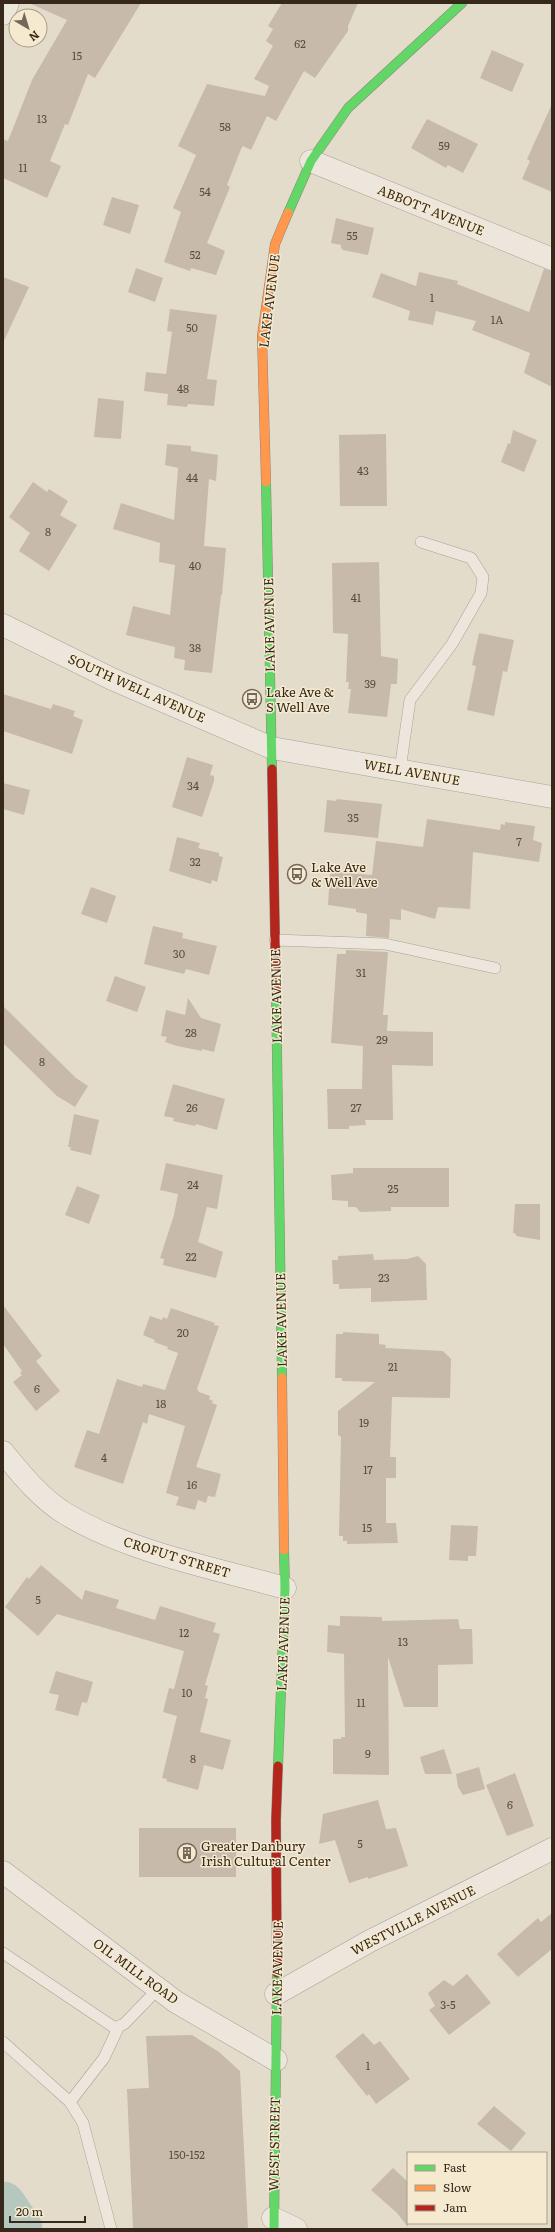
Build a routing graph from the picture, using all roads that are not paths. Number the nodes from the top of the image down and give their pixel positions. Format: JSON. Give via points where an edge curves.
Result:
{"nodes":[{"id":1,"x":8,"y":3,"type":"edge"},
{"id":2,"x":462,"y":3,"type":"edge"},
{"id":3,"x":3,"y":14,"type":"edge"},
{"id":4,"x":311,"y":162,"type":"junction"},
{"id":5,"x":552,"y":259,"type":"edge"},
{"id":6,"x":421,"y":542,"type":"dead end"},
{"id":7,"x":3,"y":626,"type":"edge"},
{"id":8,"x":272,"y":748,"type":"junction"},
{"id":9,"x":400,"y":770,"type":"junction"},
{"id":10,"x":552,"y":797,"type":"edge"},
{"id":11,"x":275,"y":940,"type":"junction"},
{"id":12,"x":495,"y":968,"type":"dead end"},
{"id":13,"x":3,"y":1452,"type":"edge"},
{"id":14,"x":284,"y":1588,"type":"junction"},
{"id":15,"x":550,"y":1853,"type":"edge"},
{"id":16,"x":3,"y":1872,"type":"edge"},
{"id":17,"x":3,"y":1953,"type":"edge"},
{"id":18,"x":158,"y":1988,"type":"junction"},
{"id":19,"x":276,"y":1994,"type":"junction"},
{"id":20,"x":119,"y":2026,"type":"junction"},
{"id":21,"x":3,"y":2042,"type":"edge"},
{"id":22,"x":276,"y":2060,"type":"junction"},
{"id":23,"x":70,"y":2102,"type":"junction"},
{"id":24,"x":273,"y":2224,"type":"edge"},
{"id":25,"x":111,"y":2229,"type":"edge"},
{"id":26,"x":296,"y":2229,"type":"edge"}],
"edges":[{"from":1,"to":3,"type":"street"},
{"from":2,"to":4,"type":"main road","name":"LAKE AVENUE","via":[[348,108]]},
{"from":4,"to":5,"type":"street","name":"ABBOTT AVENUE"},
{"from":4,"to":8,"type":"main road","name":"LAKE AVENUE","via":[[276,244],[262,336]]},
{"from":6,"to":9,"type":"lane","via":[[471,558],[483,577],[481,593],[452,644],[410,700]]},
{"from":7,"to":8,"type":"street","name":"SOUTH WELL AVENUE","via":[[112,679]]},
{"from":8,"to":9,"type":"street","name":"WELL AVENUE"},
{"from":8,"to":11,"type":"main road","name":"LAKE AVENUE"},
{"from":9,"to":10,"type":"street","name":"WELL AVENUE"},
{"from":11,"to":12,"type":"lane","via":[[385,944]]},
{"from":11,"to":14,"type":"main road","name":"LAKE AVENUE"},
{"from":13,"to":14,"type":"street","name":"CROFUT STREET","via":[[46,1499],[66,1514],[131,1545]]},
{"from":14,"to":19,"type":"main road","name":"LAKE AVENUE","via":[[276,1820]]},
{"from":15,"to":19,"type":"street","name":"WESTVILLE AVENUE","via":[[370,1941]]},
{"from":16,"to":18,"type":"street","name":"OIL MILL ROAD"},
{"from":17,"to":20,"type":"lane","via":[[115,2028]]},
{"from":18,"to":20,"type":"lane","via":[[124,2024]]},
{"from":18,"to":22,"type":"street","name":"OIL MILL ROAD","via":[[176,2002]]},
{"from":19,"to":22,"type":"main road","name":"LAKE AVENUE"},
{"from":20,"to":23,"type":"lane","via":[[104,2058]]},
{"from":21,"to":23,"type":"lane"},
{"from":22,"to":24,"type":"main road","name":"WEST STREET"},
{"from":23,"to":25,"type":"lane","via":[[83,2123]]},
{"from":24,"to":26,"type":"street"}]}
